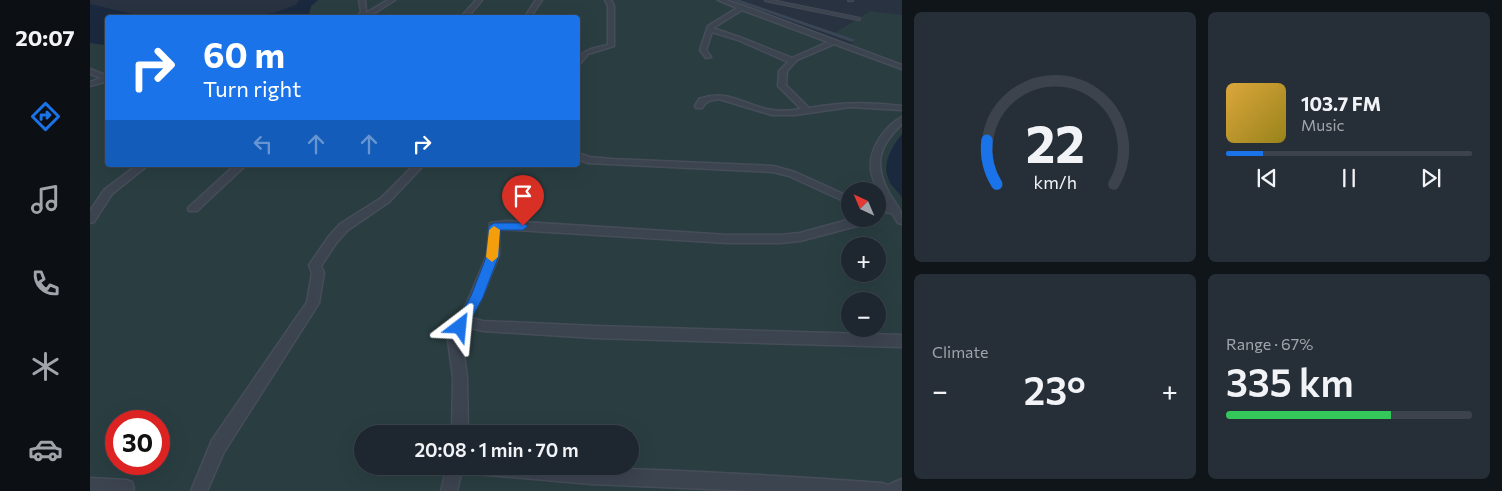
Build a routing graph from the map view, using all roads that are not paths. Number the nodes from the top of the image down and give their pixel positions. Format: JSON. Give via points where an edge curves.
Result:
{"nodes":[{"id":1,"x":362,"y":0,"type":"edge"},
{"id":2,"x":392,"y":0,"type":"edge"},
{"id":3,"x":479,"y":0,"type":"edge"},
{"id":4,"x":539,"y":0,"type":"edge"},
{"id":5,"x":608,"y":0,"type":"edge"},
{"id":6,"x":721,"y":0,"type":"edge"},
{"id":7,"x":766,"y":0,"type":"edge"},
{"id":8,"x":742,"y":8,"type":"junction"},
{"id":9,"x":362,"y":15,"type":"edge"},
{"id":10,"x":365,"y":15,"type":"edge"},
{"id":11,"x":466,"y":15,"type":"edge"},
{"id":12,"x":529,"y":15,"type":"edge"},
{"id":13,"x":859,"y":19,"type":"dead end"},
{"id":14,"x":709,"y":29,"type":"junction"},
{"id":15,"x":836,"y":42,"type":"junction"},
{"id":16,"x":708,"y":57,"type":"dead end"},
{"id":17,"x":580,"y":60,"type":"edge"},
{"id":18,"x":793,"y":61,"type":"junction"},
{"id":19,"x":902,"y":67,"type":"edge"},
{"id":20,"x":90,"y":71,"type":"edge"},
{"id":21,"x":105,"y":77,"type":"edge"},
{"id":22,"x":105,"y":79,"type":"edge"},
{"id":23,"x":90,"y":84,"type":"edge"},
{"id":24,"x":699,"y":106,"type":"dead end"},
{"id":25,"x":902,"y":108,"type":"edge"},
{"id":26,"x":808,"y":111,"type":"junction"},
{"id":27,"x":902,"y":120,"type":"edge"},
{"id":28,"x":580,"y":157,"type":"edge"},
{"id":29,"x":140,"y":167,"type":"edge"},
{"id":30,"x":238,"y":167,"type":"edge"},
{"id":31,"x":416,"y":167,"type":"edge"},
{"id":32,"x":841,"y":197,"type":"edge"},
{"id":33,"x":103,"y":199,"type":"junction"},
{"id":34,"x":90,"y":201,"type":"edge"},
{"id":35,"x":193,"y":209,"type":"dead end"},
{"id":36,"x":886,"y":210,"type":"edge"},
{"id":37,"x":894,"y":210,"type":"junction"},
{"id":38,"x":90,"y":219,"type":"edge"},
{"id":39,"x":902,"y":220,"type":"edge"},
{"id":40,"x":841,"y":226,"type":"edge"},
{"id":41,"x":463,"y":321,"type":"junction"},
{"id":42,"x":902,"y":341,"type":"edge"},
{"id":43,"x":460,"y":425,"type":"edge"},
{"id":44,"x":453,"y":475,"type":"edge"},
{"id":45,"x":579,"y":475,"type":"edge"},
{"id":46,"x":90,"y":486,"type":"edge"},
{"id":47,"x":902,"y":487,"type":"edge"},
{"id":48,"x":126,"y":488,"type":"dead end"},
{"id":49,"x":199,"y":491,"type":"edge"},
{"id":50,"x":449,"y":491,"type":"edge"},
{"id":51,"x":882,"y":491,"type":"edge"},
{"id":52,"x":894,"y":491,"type":"edge"}],
"edges":[{"from":1,"to":9,"type":"street"},
{"from":2,"to":10,"type":"street"},
{"from":3,"to":11,"type":"street"},
{"from":4,"to":12,"type":"street"},
{"from":5,"to":17,"type":"street","via":[[611,6],[611,46],[586,53]]},
{"from":6,"to":8,"type":"street"},
{"from":7,"to":13,"type":"lane"},
{"from":8,"to":14,"type":"street"},
{"from":8,"to":15,"type":"street"},
{"from":14,"to":16,"type":"street","via":[[703,50]]},
{"from":14,"to":18,"type":"street"},
{"from":15,"to":18,"type":"street"},
{"from":15,"to":19,"type":"street"},
{"from":18,"to":26,"type":"street","via":[[783,71],[782,86]]},
{"from":20,"to":21,"type":"street"},
{"from":22,"to":23,"type":"street"},
{"from":24,"to":26,"type":"street","via":[[702,101],[715,97],[769,112]]},
{"from":25,"to":26,"type":"street","via":[[851,105]]},
{"from":27,"to":37,"type":"street","via":[[881,142],[874,163],[882,194]]},
{"from":28,"to":32,"type":"street","via":[[611,162],[773,169],[792,174]]},
{"from":29,"to":33,"type":"street"},
{"from":30,"to":35,"type":"street"},
{"from":31,"to":49,"type":"street","via":[[386,200],[344,227],[315,265],[318,273],[313,303],[218,446]]},
{"from":33,"to":34,"type":"street"},
{"from":33,"to":38,"type":"street"},
{"from":36,"to":37,"type":"street"},
{"from":37,"to":39,"type":"street"},
{"from":40,"to":41,"type":"street","via":[[790,239],[728,239],[494,226],[493,255]]},
{"from":41,"to":42,"type":"street","via":[[483,326],[595,332]]},
{"from":41,"to":43,"type":"street","via":[[455,340],[460,378]]},
{"from":44,"to":50,"type":"street"},
{"from":45,"to":51,"type":"street"},
{"from":46,"to":48,"type":"street"},
{"from":47,"to":52,"type":"street"}]}
